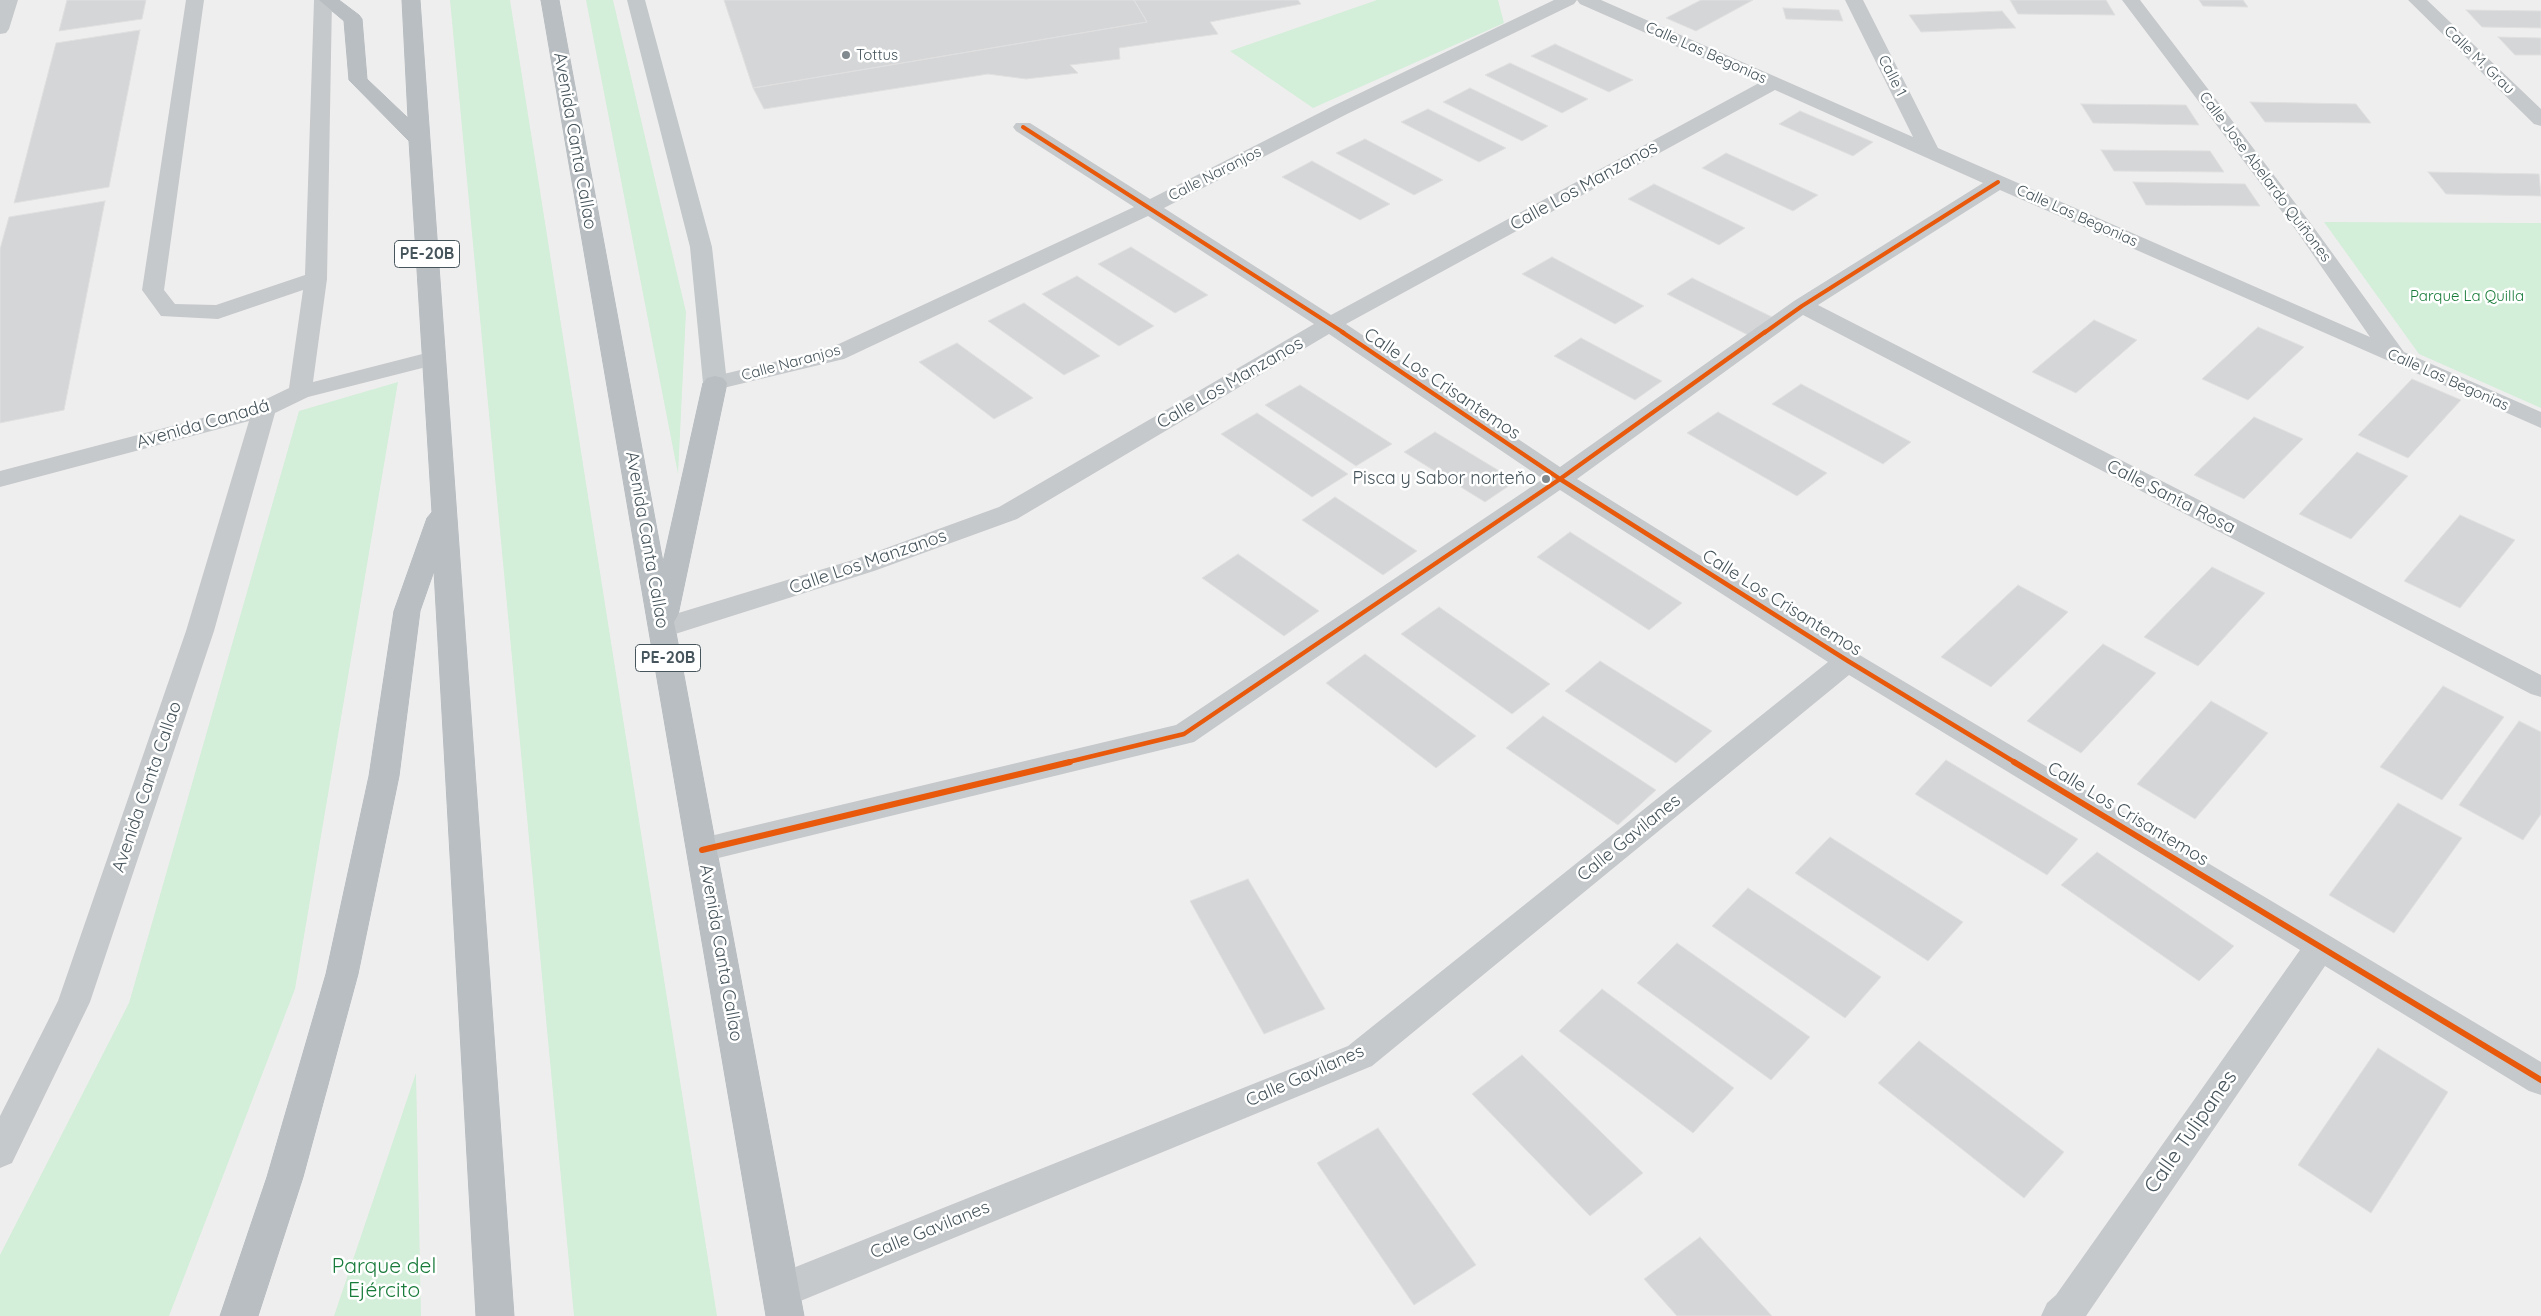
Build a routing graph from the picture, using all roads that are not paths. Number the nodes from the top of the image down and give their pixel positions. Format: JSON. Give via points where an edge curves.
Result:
{"nodes":[{"id":1,"x":9,"y":0,"type":"edge"},
{"id":2,"x":195,"y":0,"type":"edge"},
{"id":3,"x":323,"y":0,"type":"edge"},
{"id":4,"x":328,"y":0,"type":"edge"},
{"id":5,"x":411,"y":0,"type":"edge"},
{"id":6,"x":550,"y":0,"type":"edge"},
{"id":7,"x":636,"y":0,"type":"edge"},
{"id":8,"x":1568,"y":0,"type":"edge"},
{"id":9,"x":1586,"y":0,"type":"edge"},
{"id":10,"x":1854,"y":0,"type":"edge"},
{"id":11,"x":2131,"y":0,"type":"edge"},
{"id":12,"x":2417,"y":0,"type":"edge"},
{"id":13,"x":0,"y":29,"type":"edge"},
{"id":14,"x":1774,"y":83,"type":"junction"},
{"id":15,"x":2541,"y":120,"type":"edge"},
{"id":16,"x":1023,"y":127,"type":"dead end"},
{"id":17,"x":419,"y":140,"type":"junction"},
{"id":18,"x":1930,"y":152,"type":"junction"},
{"id":19,"x":1998,"y":182,"type":"junction"},
{"id":20,"x":1148,"y":208,"type":"junction"},
{"id":21,"x":316,"y":279,"type":"junction"},
{"id":22,"x":1802,"y":306,"type":"junction"},
{"id":23,"x":1330,"y":324,"type":"junction"},
{"id":24,"x":2396,"y":357,"type":"junction"},
{"id":25,"x":434,"y":358,"type":"junction"},
{"id":26,"x":715,"y":383,"type":"junction"},
{"id":27,"x":300,"y":392,"type":"junction"},
{"id":28,"x":264,"y":409,"type":"junction"},
{"id":29,"x":2541,"y":421,"type":"edge"},
{"id":30,"x":0,"y":479,"type":"edge"},
{"id":31,"x":1560,"y":479,"type":"junction"},
{"id":32,"x":444,"y":507,"type":"junction"},
{"id":33,"x":662,"y":628,"type":"junction"},
{"id":34,"x":1848,"y":661,"type":"junction"},
{"id":35,"x":2541,"y":687,"type":"edge"},
{"id":36,"x":702,"y":850,"type":"junction"},
{"id":37,"x":2321,"y":946,"type":"junction"},
{"id":38,"x":2541,"y":1080,"type":"edge"},
{"id":39,"x":0,"y":1152,"type":"edge"},
{"id":40,"x":783,"y":1304,"type":"edge"},
{"id":41,"x":2070,"y":1313,"type":"edge"},
{"id":42,"x":239,"y":1316,"type":"edge"},
{"id":43,"x":495,"y":1316,"type":"edge"}],
"edges":[{"from":1,"to":13,"type":"street"},
{"from":2,"to":21,"type":"street","via":[[153,290],[170,311],[218,312]]},
{"from":3,"to":21,"type":"street"},
{"from":4,"to":17,"type":"highway","via":[[353,19],[358,80]]},
{"from":5,"to":17,"type":"highway","number":"PE-20B"},
{"from":6,"to":33,"type":"highway","name":"Avenida Canta Callao","number":"PE-20B"},
{"from":7,"to":26,"type":"main road","via":[[702,247]]},
{"from":8,"to":20,"type":"street","name":"Calle Naranjos","via":[[1340,110]]},
{"from":9,"to":14,"type":"street","name":"Calle Las Begonias"},
{"from":10,"to":18,"type":"street","name":"Calle 1"},
{"from":11,"to":24,"type":"street","name":"Calle Jose Abelardo Quiñones","via":[[2305,229]]},
{"from":12,"to":15,"type":"street","name":"Calle M. Grau"},
{"from":14,"to":18,"type":"street","name":"Calle Las Begonias"},
{"from":14,"to":23,"type":"street","name":"Calle Los Manzanos"},
{"from":16,"to":20,"type":"street","name":"Calle Los Crisantemos"},
{"from":17,"to":25,"type":"highway","number":"PE-20B"},
{"from":18,"to":19,"type":"street","name":"Calle Las Begonias"},
{"from":19,"to":22,"type":"street"},
{"from":19,"to":24,"type":"street","name":"Calle Las Begonias"},
{"from":20,"to":23,"type":"street","name":"Calle Los Crisantemos"},
{"from":20,"to":26,"type":"street","name":"Calle Naranjos","via":[[836,354]]},
{"from":21,"to":27,"type":"street"},
{"from":22,"to":31,"type":"street"},
{"from":22,"to":35,"type":"street","name":"Calle Santa Rosa"},
{"from":23,"to":31,"type":"street","name":"Calle Los Crisantemos"},
{"from":23,"to":33,"type":"street","name":"Calle Los Manzanos","via":[[1008,513],[866,565]]},
{"from":24,"to":29,"type":"street","name":"Calle Las Begonias"},
{"from":25,"to":27,"type":"street","name":"Avenida Canadá"},
{"from":25,"to":32,"type":"highway","number":"PE-20B"},
{"from":26,"to":33,"type":"highway"},
{"from":27,"to":28,"type":"street","name":"Avenida Canadá"},
{"from":28,"to":30,"type":"street","name":"Avenida Canadá"},
{"from":28,"to":39,"type":"street","name":"Avenida Canta Callao","via":[[200,631],[74,1002]]},
{"from":31,"to":34,"type":"street","name":"Calle Los Crisantemos"},
{"from":31,"to":36,"type":"street","via":[[1184,734]]},
{"from":32,"to":42,"type":"highway","via":[[407,611],[384,776],[342,974],[286,1177]]},
{"from":32,"to":43,"type":"highway","number":"PE-20B"},
{"from":33,"to":36,"type":"highway","name":"Avenida Canta Callao","number":"PE-20B"},
{"from":34,"to":37,"type":"street","name":"Calle Los Crisantemos"},
{"from":34,"to":40,"type":"street","name":"Calle Gavilanes","via":[[1360,1056]]},
{"from":36,"to":40,"type":"highway","name":"Avenida Canta Callao","number":"PE-20B"},
{"from":37,"to":38,"type":"street","name":"Calle Los Crisantemos"},
{"from":37,"to":41,"type":"street","name":"Calle Tulipanes"}]}
